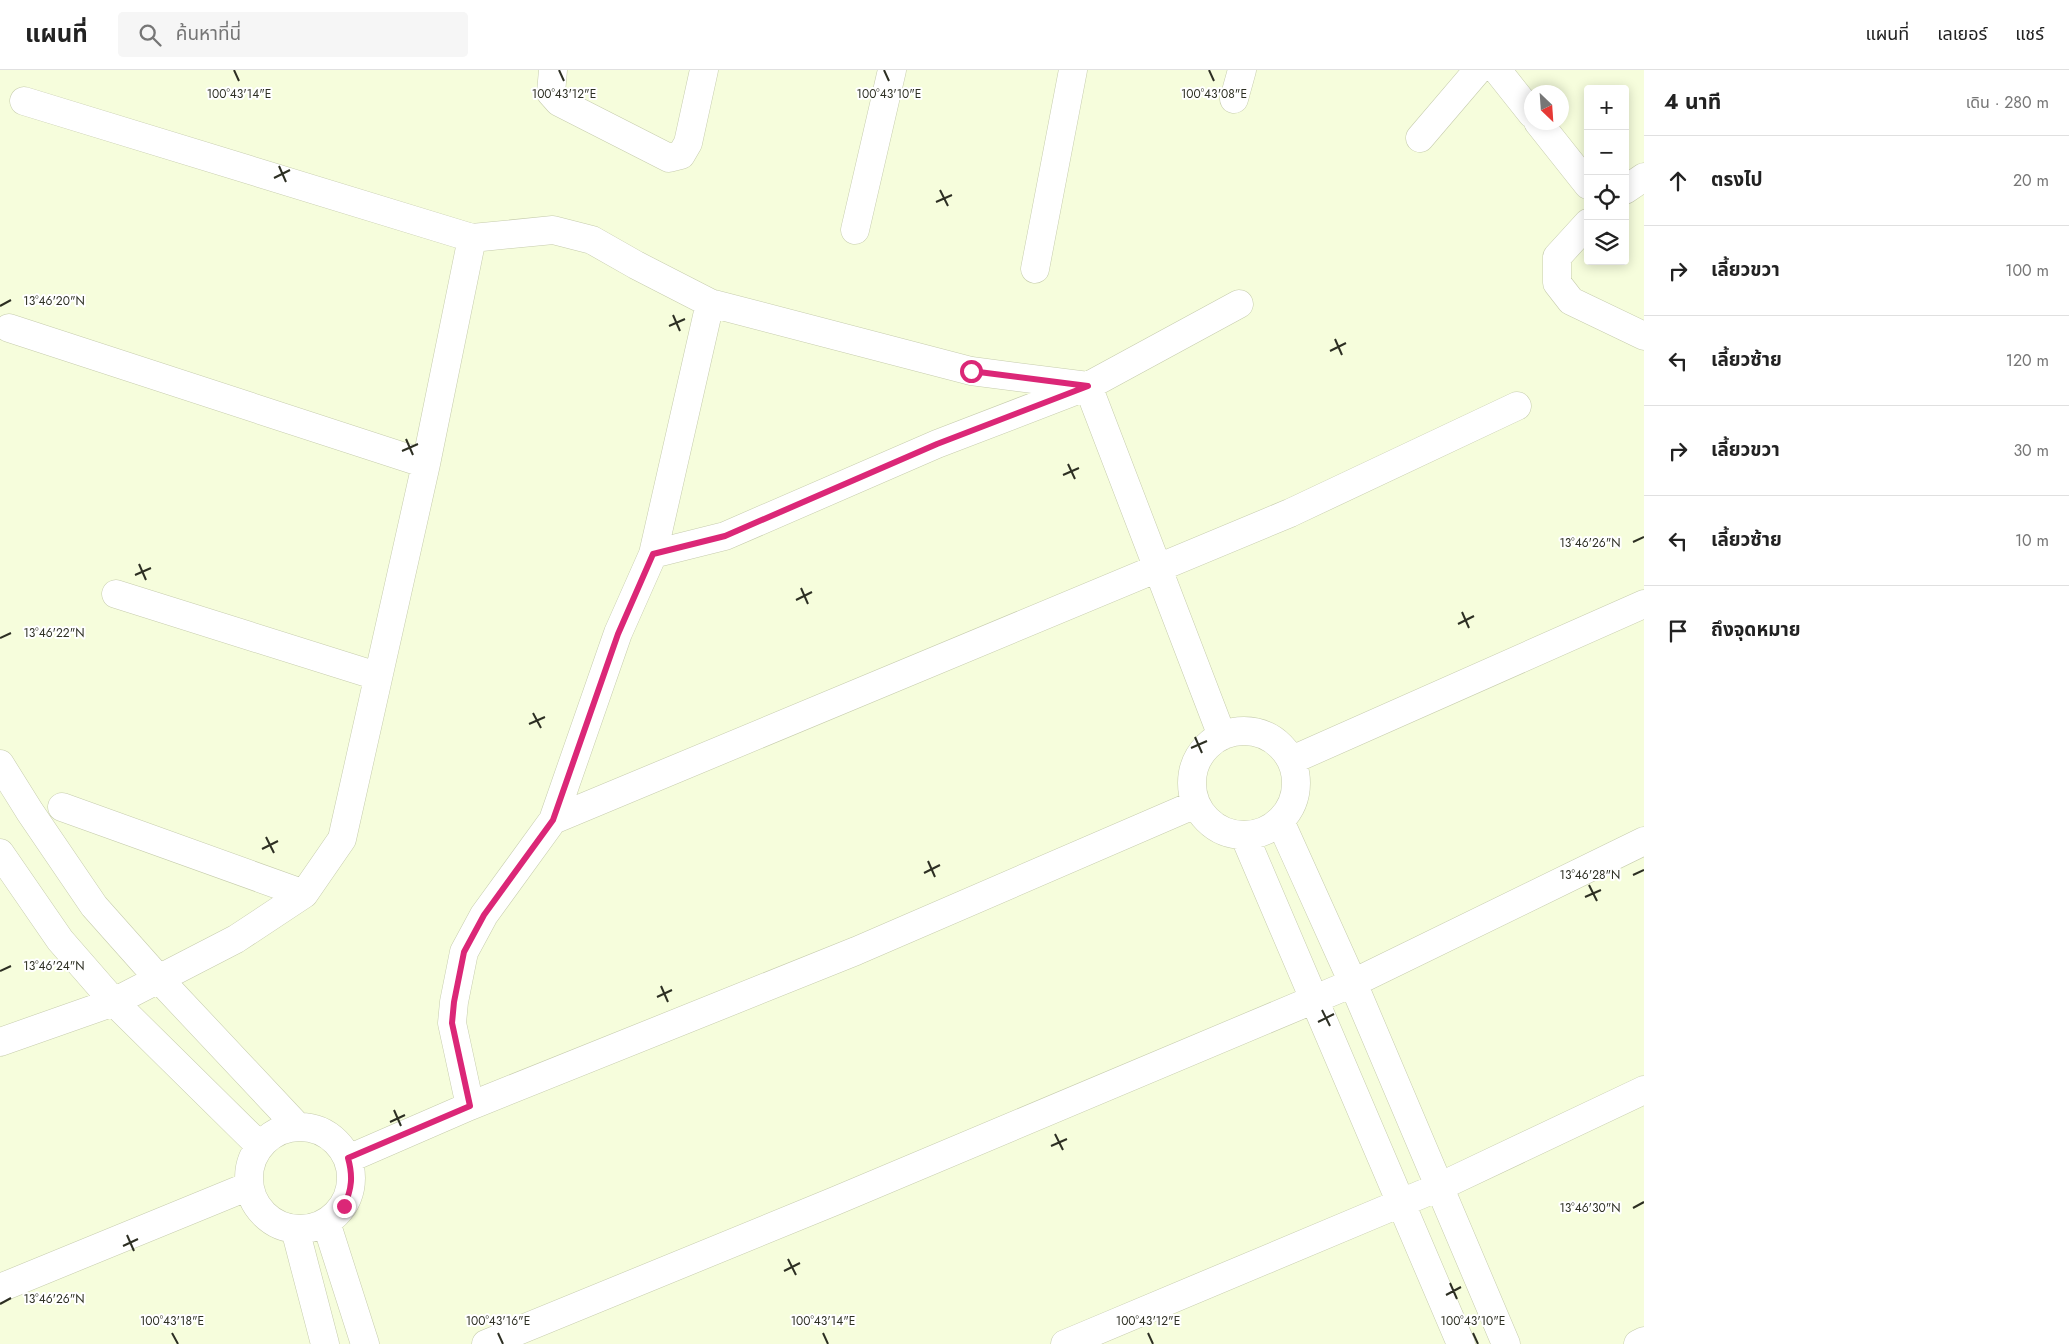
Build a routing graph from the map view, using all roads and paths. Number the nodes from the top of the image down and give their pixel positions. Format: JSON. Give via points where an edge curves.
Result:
{"nodes":[{"id":1,"x":553,"y":70,"type":"edge"},
{"id":2,"x":704,"y":70,"type":"edge"},
{"id":3,"x":892,"y":70,"type":"edge"},
{"id":4,"x":1073,"y":70,"type":"edge"},
{"id":5,"x":1242,"y":70,"type":"edge"},
{"id":6,"x":1478,"y":70,"type":"edge"},
{"id":7,"x":1497,"y":70,"type":"edge"},
{"id":8,"x":1234,"y":99,"type":"dead end"},
{"id":9,"x":24,"y":101,"type":"dead end"},
{"id":10,"x":1524,"y":104,"type":"edge"},
{"id":11,"x":1544,"y":130,"type":"edge"},
{"id":12,"x":1420,"y":138,"type":"dead end"},
{"id":13,"x":1644,"y":177,"type":"edge"},
{"id":14,"x":1584,"y":180,"type":"edge"},
{"id":15,"x":1629,"y":187,"type":"edge"},
{"id":16,"x":1584,"y":227,"type":"edge"},
{"id":17,"x":855,"y":230,"type":"dead end"},
{"id":18,"x":472,"y":238,"type":"junction"},
{"id":19,"x":1035,"y":270,"type":"dead end"},
{"id":20,"x":710,"y":303,"type":"junction"},
{"id":21,"x":1239,"y":304,"type":"dead end"},
{"id":22,"x":9,"y":328,"type":"dead end"},
{"id":23,"x":1644,"y":336,"type":"edge"},
{"id":24,"x":1088,"y":386,"type":"junction"},
{"id":25,"x":1518,"y":406,"type":"dead end"},
{"id":26,"x":426,"y":464,"type":"junction"},
{"id":27,"x":653,"y":554,"type":"junction"},
{"id":28,"x":1157,"y":568,"type":"junction"},
{"id":29,"x":116,"y":594,"type":"dead end"},
{"id":30,"x":1644,"y":604,"type":"edge"},
{"id":31,"x":377,"y":676,"type":"junction"},
{"id":32,"x":1222,"y":736,"type":"junction"},
{"id":33,"x":1292,"y":760,"type":"junction"},
{"id":34,"x":0,"y":764,"type":"edge"},
{"id":35,"x":1196,"y":804,"type":"junction"},
{"id":36,"x":62,"y":807,"type":"dead end"},
{"id":37,"x":553,"y":820,"type":"junction"},
{"id":38,"x":1280,"y":821,"type":"junction"},
{"id":39,"x":1244,"y":836,"type":"junction"},
{"id":40,"x":1644,"y":841,"type":"edge"},
{"id":41,"x":0,"y":852,"type":"edge"},
{"id":42,"x":304,"y":894,"type":"junction"},
{"id":43,"x":158,"y":978,"type":"junction"},
{"id":44,"x":1353,"y":982,"type":"junction"},
{"id":45,"x":1313,"y":999,"type":"junction"},
{"id":46,"x":114,"y":1002,"type":"junction"},
{"id":47,"x":0,"y":1042,"type":"edge"},
{"id":48,"x":1644,"y":1090,"type":"edge"},
{"id":49,"x":470,"y":1106,"type":"junction"},
{"id":50,"x":297,"y":1126,"type":"junction"},
{"id":51,"x":260,"y":1146,"type":"junction"},
{"id":52,"x":348,"y":1158,"type":"junction"},
{"id":53,"x":249,"y":1186,"type":"junction"},
{"id":54,"x":1439,"y":1187,"type":"junction"},
{"id":55,"x":1400,"y":1203,"type":"junction"},
{"id":56,"x":326,"y":1222,"type":"junction"},
{"id":57,"x":295,"y":1229,"type":"junction"},
{"id":58,"x":0,"y":1288,"type":"edge"},
{"id":59,"x":1644,"y":1341,"type":"edge"},
{"id":60,"x":326,"y":1344,"type":"edge"},
{"id":61,"x":365,"y":1344,"type":"edge"},
{"id":62,"x":486,"y":1344,"type":"edge"},
{"id":63,"x":1065,"y":1344,"type":"edge"},
{"id":64,"x":1460,"y":1344,"type":"edge"},
{"id":65,"x":1506,"y":1344,"type":"edge"},
{"id":66,"x":1638,"y":1344,"type":"edge"}],
"edges":[{"from":1,"to":2,"type":"street","via":[[551,94],[559,102],[669,158],[681,155],[688,143]]},
{"from":3,"to":17,"type":"street"},
{"from":4,"to":19,"type":"street"},
{"from":5,"to":8,"type":"street"},
{"from":6,"to":12,"type":"street"},
{"from":7,"to":10,"type":"street"},
{"from":9,"to":18,"type":"street"},
{"from":11,"to":14,"type":"street"},
{"from":13,"to":15,"type":"street"},
{"from":16,"to":23,"type":"street","via":[[1557,257],[1557,283],[1571,301]]},
{"from":18,"to":20,"type":"street","via":[[553,230],[592,240]]},
{"from":18,"to":26,"type":"street"},
{"from":20,"to":24,"type":"street","via":[[971,371]]},
{"from":20,"to":27,"type":"street"},
{"from":21,"to":24,"type":"street"},
{"from":22,"to":26,"type":"street"},
{"from":24,"to":27,"type":"street","via":[[937,444],[725,536]]},
{"from":24,"to":28,"type":"street"},
{"from":25,"to":28,"type":"street","via":[[1290,513]]},
{"from":26,"to":31,"type":"street"},
{"from":27,"to":37,"type":"street","via":[[618,634]]},
{"from":28,"to":32,"type":"street"},
{"from":28,"to":37,"type":"street"},
{"from":29,"to":31,"type":"street"},
{"from":30,"to":33,"type":"street"},
{"from":31,"to":42,"type":"street","via":[[342,839]]},
{"from":32,"to":33,"type":"street","via":[[1242,731],[1262,734],[1280,744]]},
{"from":32,"to":35,"type":"street","via":[[1206,748],[1196,765],[1192,784]]},
{"from":33,"to":38,"type":"street","via":[[1296,789],[1293,803]]},
{"from":34,"to":43,"type":"street","via":[[94,906]]},
{"from":35,"to":39,"type":"street","via":[[1207,820],[1224,832]]},
{"from":35,"to":49,"type":"street","via":[[856,951]]},
{"from":36,"to":42,"type":"street"},
{"from":37,"to":49,"type":"street","via":[[484,915],[464,952],[452,1023]]},
{"from":38,"to":39,"type":"street","via":[[1267,830]]},
{"from":38,"to":44,"type":"street"},
{"from":39,"to":45,"type":"street"},
{"from":40,"to":44,"type":"street"},
{"from":41,"to":46,"type":"street","via":[[60,940]]},
{"from":42,"to":43,"type":"street","via":[[236,939]]},
{"from":43,"to":46,"type":"street"},
{"from":43,"to":50,"type":"street"},
{"from":44,"to":45,"type":"street"},
{"from":44,"to":54,"type":"street"},
{"from":45,"to":55,"type":"street"},
{"from":45,"to":62,"type":"street"},
{"from":46,"to":47,"type":"street"},
{"from":46,"to":51,"type":"street"},
{"from":48,"to":54,"type":"street"},
{"from":49,"to":52,"type":"street"},
{"from":50,"to":51,"type":"street","via":[[276,1132]]},
{"from":50,"to":52,"type":"street","via":[[310,1127],[328,1135],[342,1147]]},
{"from":51,"to":53,"type":"street","via":[[251,1165]]},
{"from":52,"to":56,"type":"street","via":[[352,1183],[350,1195],[336,1215]]},
{"from":53,"to":57,"type":"street","via":[[258,1208],[266,1217],[276,1224]]},
{"from":53,"to":58,"type":"street"},
{"from":54,"to":55,"type":"street"},
{"from":54,"to":65,"type":"street"},
{"from":55,"to":63,"type":"street"},
{"from":55,"to":64,"type":"street"},
{"from":56,"to":57,"type":"street","via":[[311,1228]]},
{"from":56,"to":61,"type":"street"},
{"from":57,"to":60,"type":"street"},
{"from":59,"to":66,"type":"street"}]}
